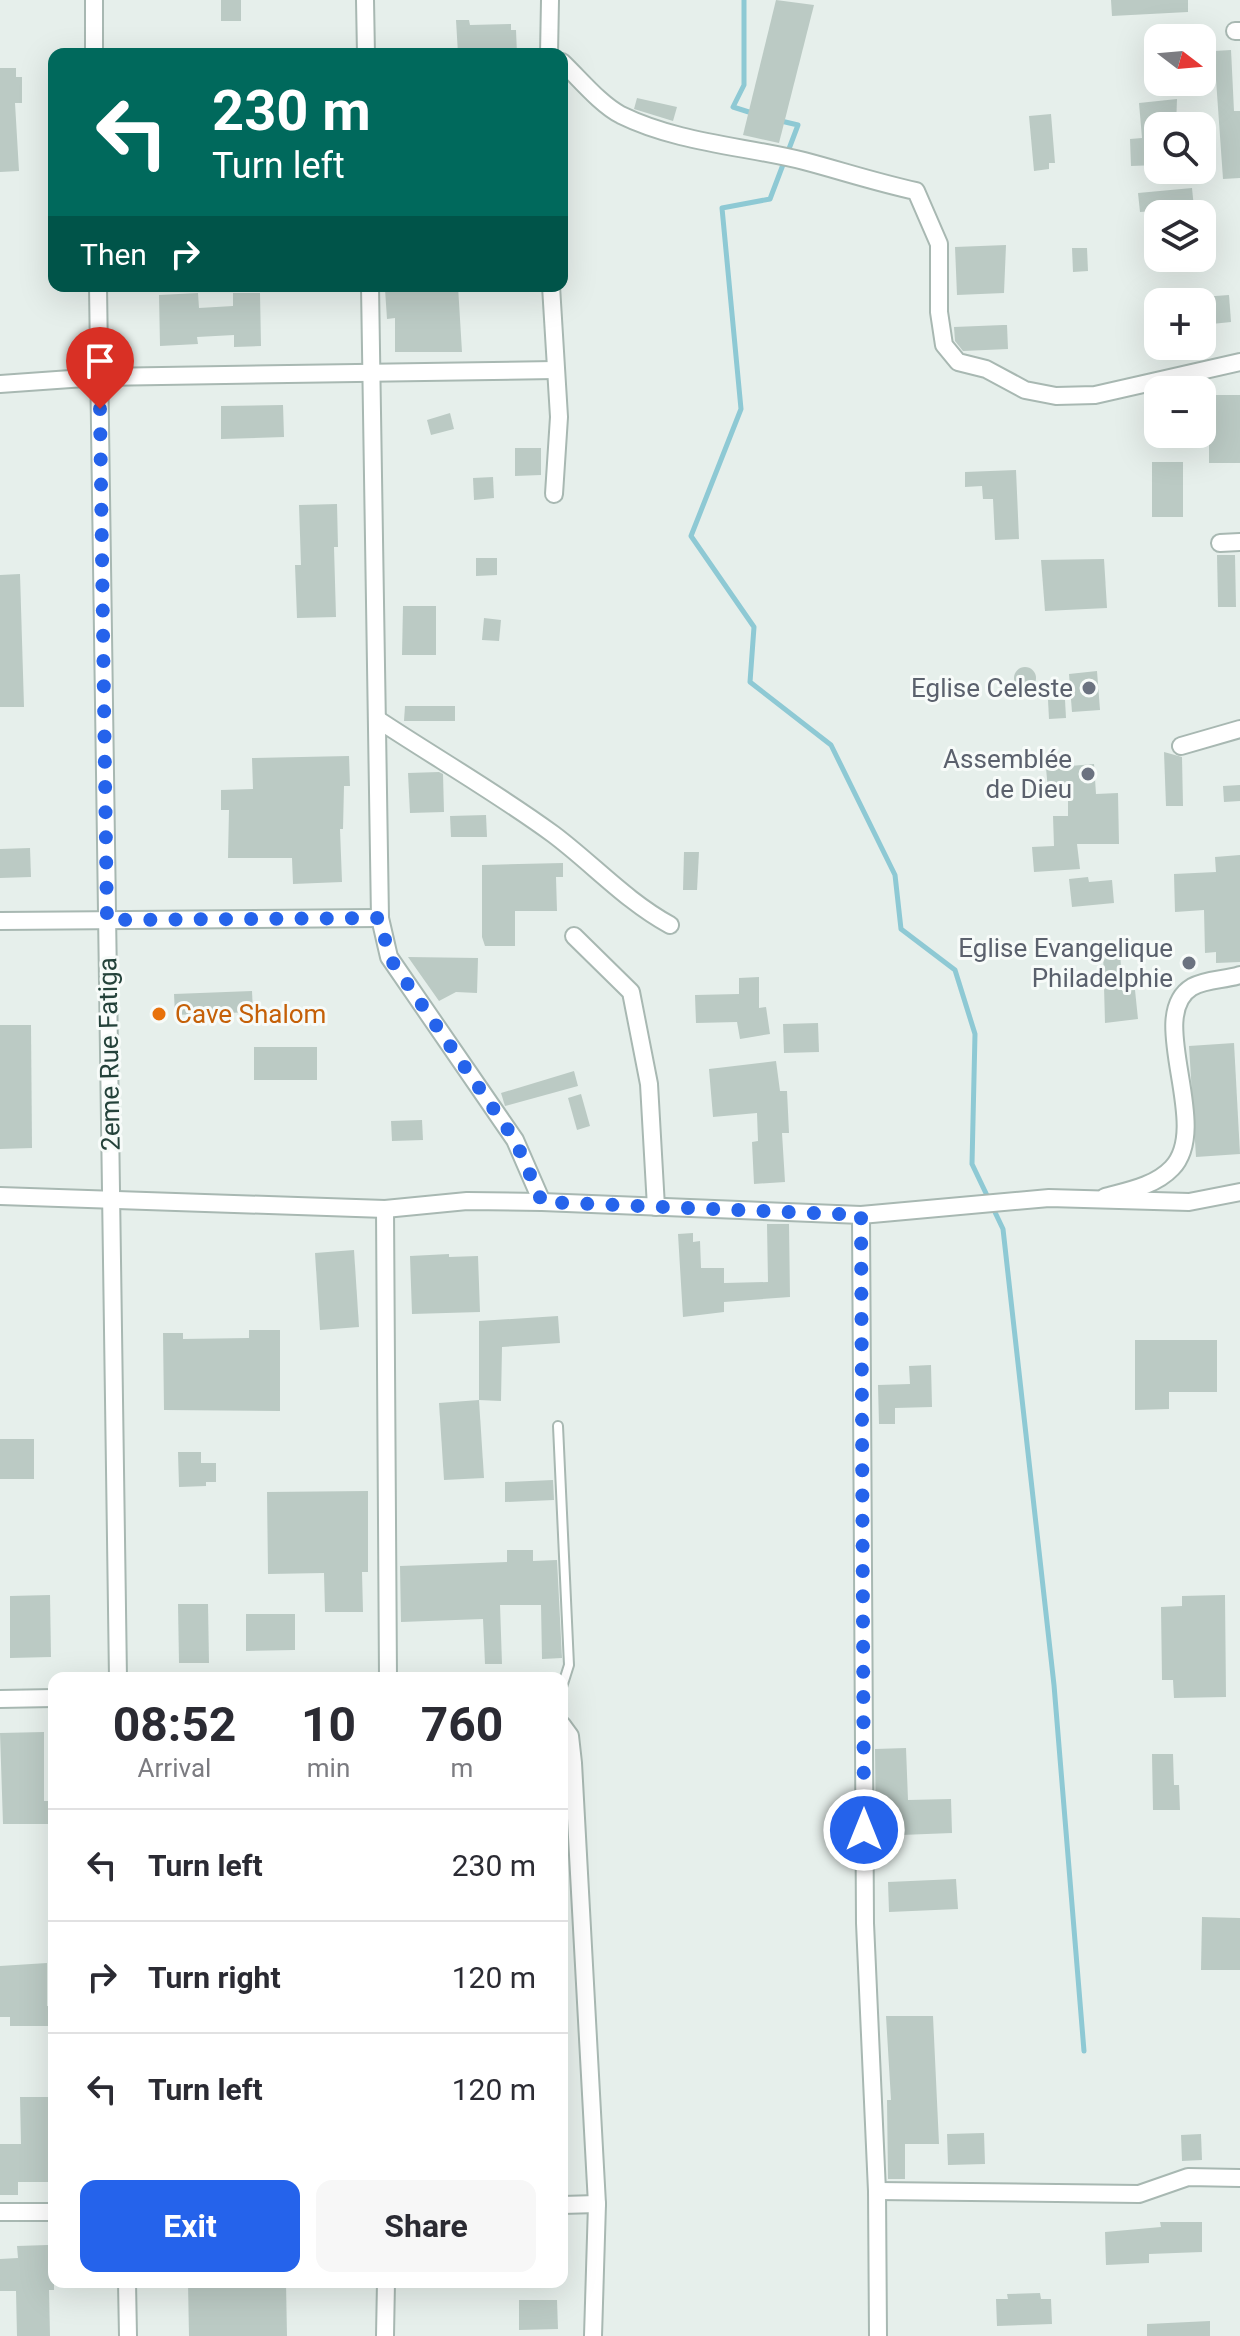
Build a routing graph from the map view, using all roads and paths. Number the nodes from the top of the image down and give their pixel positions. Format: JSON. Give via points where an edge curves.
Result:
{"nodes":[{"id":1,"x":94,"y":0,"type":"edge"},
{"id":2,"x":365,"y":0,"type":"edge"},
{"id":3,"x":550,"y":0,"type":"edge"},
{"id":4,"x":94,"y":48,"type":"edge"},
{"id":5,"x":366,"y":48,"type":"edge"},
{"id":6,"x":550,"y":48,"type":"edge"},
{"id":7,"x":568,"y":67,"type":"edge"},
{"id":8,"x":98,"y":292,"type":"edge"},
{"id":9,"x":370,"y":292,"type":"edge"},
{"id":10,"x":551,"y":292,"type":"edge"},
{"id":11,"x":1240,"y":362,"type":"edge"},
{"id":12,"x":555,"y":370,"type":"junction"},
{"id":13,"x":372,"y":374,"type":"junction"},
{"id":14,"x":99,"y":377,"type":"junction"},
{"id":15,"x":0,"y":384,"type":"edge"},
{"id":16,"x":554,"y":494,"type":"dead end"},
{"id":17,"x":1240,"y":542,"type":"edge"},
{"id":18,"x":1220,"y":543,"type":"dead end"},
{"id":19,"x":377,"y":719,"type":"junction"},
{"id":20,"x":1240,"y":729,"type":"edge"},
{"id":21,"x":1181,"y":746,"type":"dead end"},
{"id":22,"x":380,"y":918,"type":"junction"},
{"id":23,"x":107,"y":920,"type":"junction"},
{"id":24,"x":0,"y":921,"type":"edge"},
{"id":25,"x":670,"y":925,"type":"dead end"},
{"id":26,"x":574,"y":936,"type":"dead end"},
{"id":27,"x":1240,"y":975,"type":"edge"},
{"id":28,"x":1240,"y":1192,"type":"edge"},
{"id":29,"x":0,"y":1196,"type":"edge"},
{"id":30,"x":111,"y":1197,"type":"junction"},
{"id":31,"x":1084,"y":1200,"type":"junction"},
{"id":32,"x":542,"y":1202,"type":"junction"},
{"id":33,"x":656,"y":1207,"type":"junction"},
{"id":34,"x":385,"y":1209,"type":"junction"},
{"id":35,"x":861,"y":1215,"type":"junction"},
{"id":36,"x":558,"y":1426,"type":"dead end"},
{"id":37,"x":118,"y":1672,"type":"edge"},
{"id":38,"x":388,"y":1672,"type":"edge"},
{"id":39,"x":567,"y":1672,"type":"edge"},
{"id":40,"x":48,"y":1698,"type":"edge"},
{"id":41,"x":0,"y":1699,"type":"edge"},
{"id":42,"x":568,"y":1733,"type":"edge"},
{"id":43,"x":1240,"y":2178,"type":"edge"},
{"id":44,"x":877,"y":2191,"type":"junction"},
{"id":45,"x":597,"y":2204,"type":"junction"},
{"id":46,"x":568,"y":2205,"type":"edge"},
{"id":47,"x":0,"y":2212,"type":"edge"},
{"id":48,"x":48,"y":2212,"type":"edge"},
{"id":49,"x":127,"y":2288,"type":"edge"},
{"id":50,"x":386,"y":2288,"type":"edge"},
{"id":51,"x":128,"y":2336,"type":"edge"},
{"id":52,"x":385,"y":2336,"type":"edge"},
{"id":53,"x":593,"y":2336,"type":"edge"},
{"id":54,"x":878,"y":2336,"type":"edge"}],
"edges":[{"from":1,"to":4,"type":"street"},
{"from":2,"to":5,"type":"street"},
{"from":3,"to":6,"type":"street"},
{"from":7,"to":11,"type":"street","via":[[619,114],[632,119],[743,152],[803,161],[916,191],[939,244],[944,345],[958,362],[986,369],[1025,390],[1056,396],[1095,395]]},
{"from":8,"to":14,"type":"street","name":"2eme Rue Fatiga"},
{"from":9,"to":13,"type":"street"},
{"from":10,"to":12,"type":"street"},
{"from":12,"to":13,"type":"street"},
{"from":12,"to":16,"type":"street","via":[[559,417]]},
{"from":13,"to":14,"type":"street"},
{"from":13,"to":19,"type":"street"},
{"from":14,"to":15,"type":"street"},
{"from":14,"to":23,"type":"street","name":"2eme Rue Fatiga"},
{"from":17,"to":18,"type":"street"},
{"from":19,"to":22,"type":"street"},
{"from":19,"to":25,"type":"street","via":[[516,807],[589,861],[635,906]]},
{"from":20,"to":21,"type":"street"},
{"from":22,"to":23,"type":"street"},
{"from":22,"to":32,"type":"street","via":[[389,957],[515,1140]]},
{"from":23,"to":24,"type":"street"},
{"from":23,"to":30,"type":"street","name":"2eme Rue Fatiga"},
{"from":26,"to":33,"type":"street","via":[[631,992],[649,1084]]},
{"from":27,"to":31,"type":"street","via":[[1193,987],[1180,998],[1177,1061],[1187,1131],[1183,1152],[1171,1169],[1146,1185]]},
{"from":28,"to":31,"type":"street","via":[[1189,1202]]},
{"from":29,"to":30,"type":"street"},
{"from":30,"to":34,"type":"street"},
{"from":30,"to":37,"type":"street","name":"2eme Rue Fatiga"},
{"from":31,"to":35,"type":"street","via":[[968,1203]]},
{"from":32,"to":33,"type":"street"},
{"from":32,"to":34,"type":"street","via":[[467,1201]]},
{"from":33,"to":35,"type":"street"},
{"from":34,"to":38,"type":"street"},
{"from":35,"to":44,"type":"street","via":[[865,1923]]},
{"from":36,"to":39,"type":"lane"},
{"from":40,"to":41,"type":"street"},
{"from":42,"to":45,"type":"street"},
{"from":43,"to":44,"type":"street","via":[[1188,2177],[1139,2194]]},
{"from":44,"to":54,"type":"street"},
{"from":45,"to":46,"type":"street"},
{"from":45,"to":53,"type":"street"},
{"from":47,"to":48,"type":"street"},
{"from":49,"to":51,"type":"street"},
{"from":50,"to":52,"type":"street"}]}
